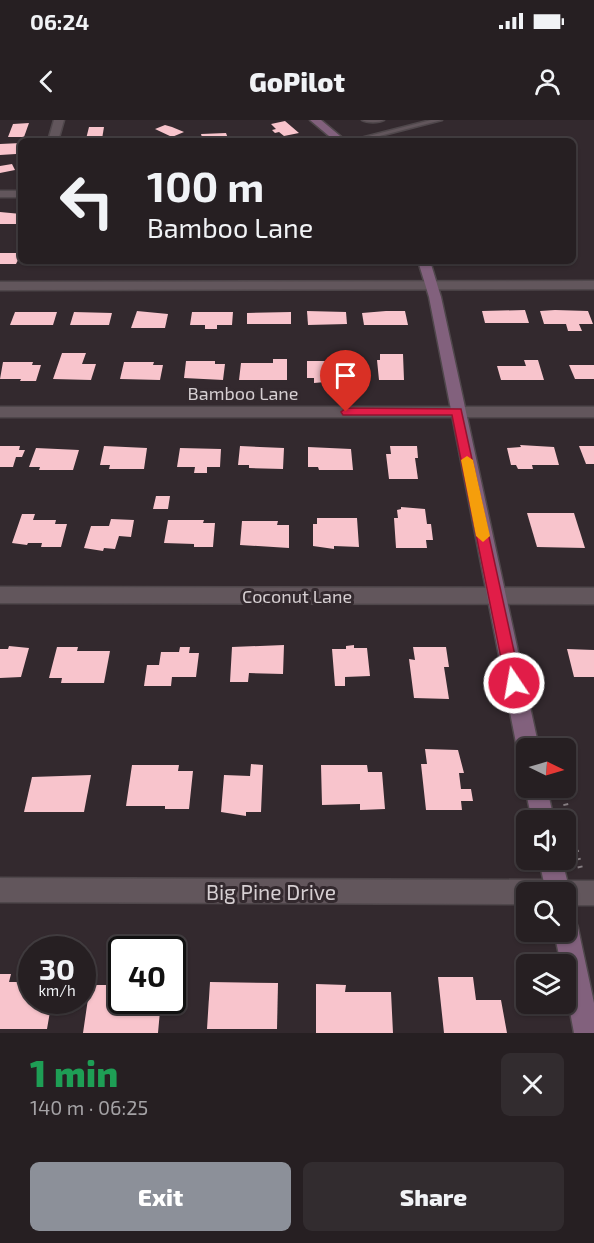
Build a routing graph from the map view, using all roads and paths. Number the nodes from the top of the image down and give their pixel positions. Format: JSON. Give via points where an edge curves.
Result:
{"nodes":[{"id":1,"x":60,"y":120,"type":"edge"},
{"id":2,"x":315,"y":120,"type":"edge"},
{"id":3,"x":366,"y":120,"type":"edge"},
{"id":4,"x":381,"y":120,"type":"edge"},
{"id":5,"x":439,"y":120,"type":"edge"},
{"id":6,"x":54,"y":138,"type":"edge"},
{"id":7,"x":338,"y":138,"type":"edge"},
{"id":8,"x":364,"y":138,"type":"edge"},
{"id":9,"x":0,"y":194,"type":"edge"},
{"id":10,"x":18,"y":194,"type":"edge"},
{"id":11,"x":425,"y":264,"type":"edge"},
{"id":12,"x":432,"y":285,"type":"junction"},
{"id":13,"x":594,"y":285,"type":"edge"},
{"id":14,"x":0,"y":286,"type":"edge"},
{"id":15,"x":457,"y":411,"type":"junction"},
{"id":16,"x":0,"y":412,"type":"edge"},
{"id":17,"x":594,"y":412,"type":"edge"},
{"id":18,"x":0,"y":595,"type":"edge"},
{"id":19,"x":495,"y":596,"type":"junction"},
{"id":20,"x":594,"y":596,"type":"edge"},
{"id":21,"x":526,"y":738,"type":"edge"},
{"id":22,"x":564,"y":798,"type":"edge"},
{"id":23,"x":588,"y":883,"type":"edge"},
{"id":24,"x":0,"y":890,"type":"edge"},
{"id":25,"x":516,"y":892,"type":"edge"},
{"id":26,"x":569,"y":942,"type":"edge"},
{"id":27,"x":587,"y":1033,"type":"edge"}],
"edges":[{"from":1,"to":6,"type":"street"},
{"from":2,"to":7,"type":"street"},
{"from":3,"to":4,"type":"lane"},
{"from":5,"to":8,"type":"lane"},
{"from":9,"to":10,"type":"street"},
{"from":11,"to":12,"type":"street"},
{"from":12,"to":13,"type":"street"},
{"from":12,"to":14,"type":"street"},
{"from":12,"to":15,"type":"street"},
{"from":15,"to":16,"type":"street","name":"Bamboo Lane"},
{"from":15,"to":17,"type":"street","name":"Bamboo Lane"},
{"from":15,"to":19,"type":"street"},
{"from":18,"to":19,"type":"street","name":"Coconut Lane"},
{"from":19,"to":20,"type":"street","name":"Coconut Lane"},
{"from":19,"to":21,"type":"street"},
{"from":22,"to":23,"type":"path"},
{"from":24,"to":25,"type":"street","name":"Big Pine Drive"},
{"from":26,"to":27,"type":"street"}]}
